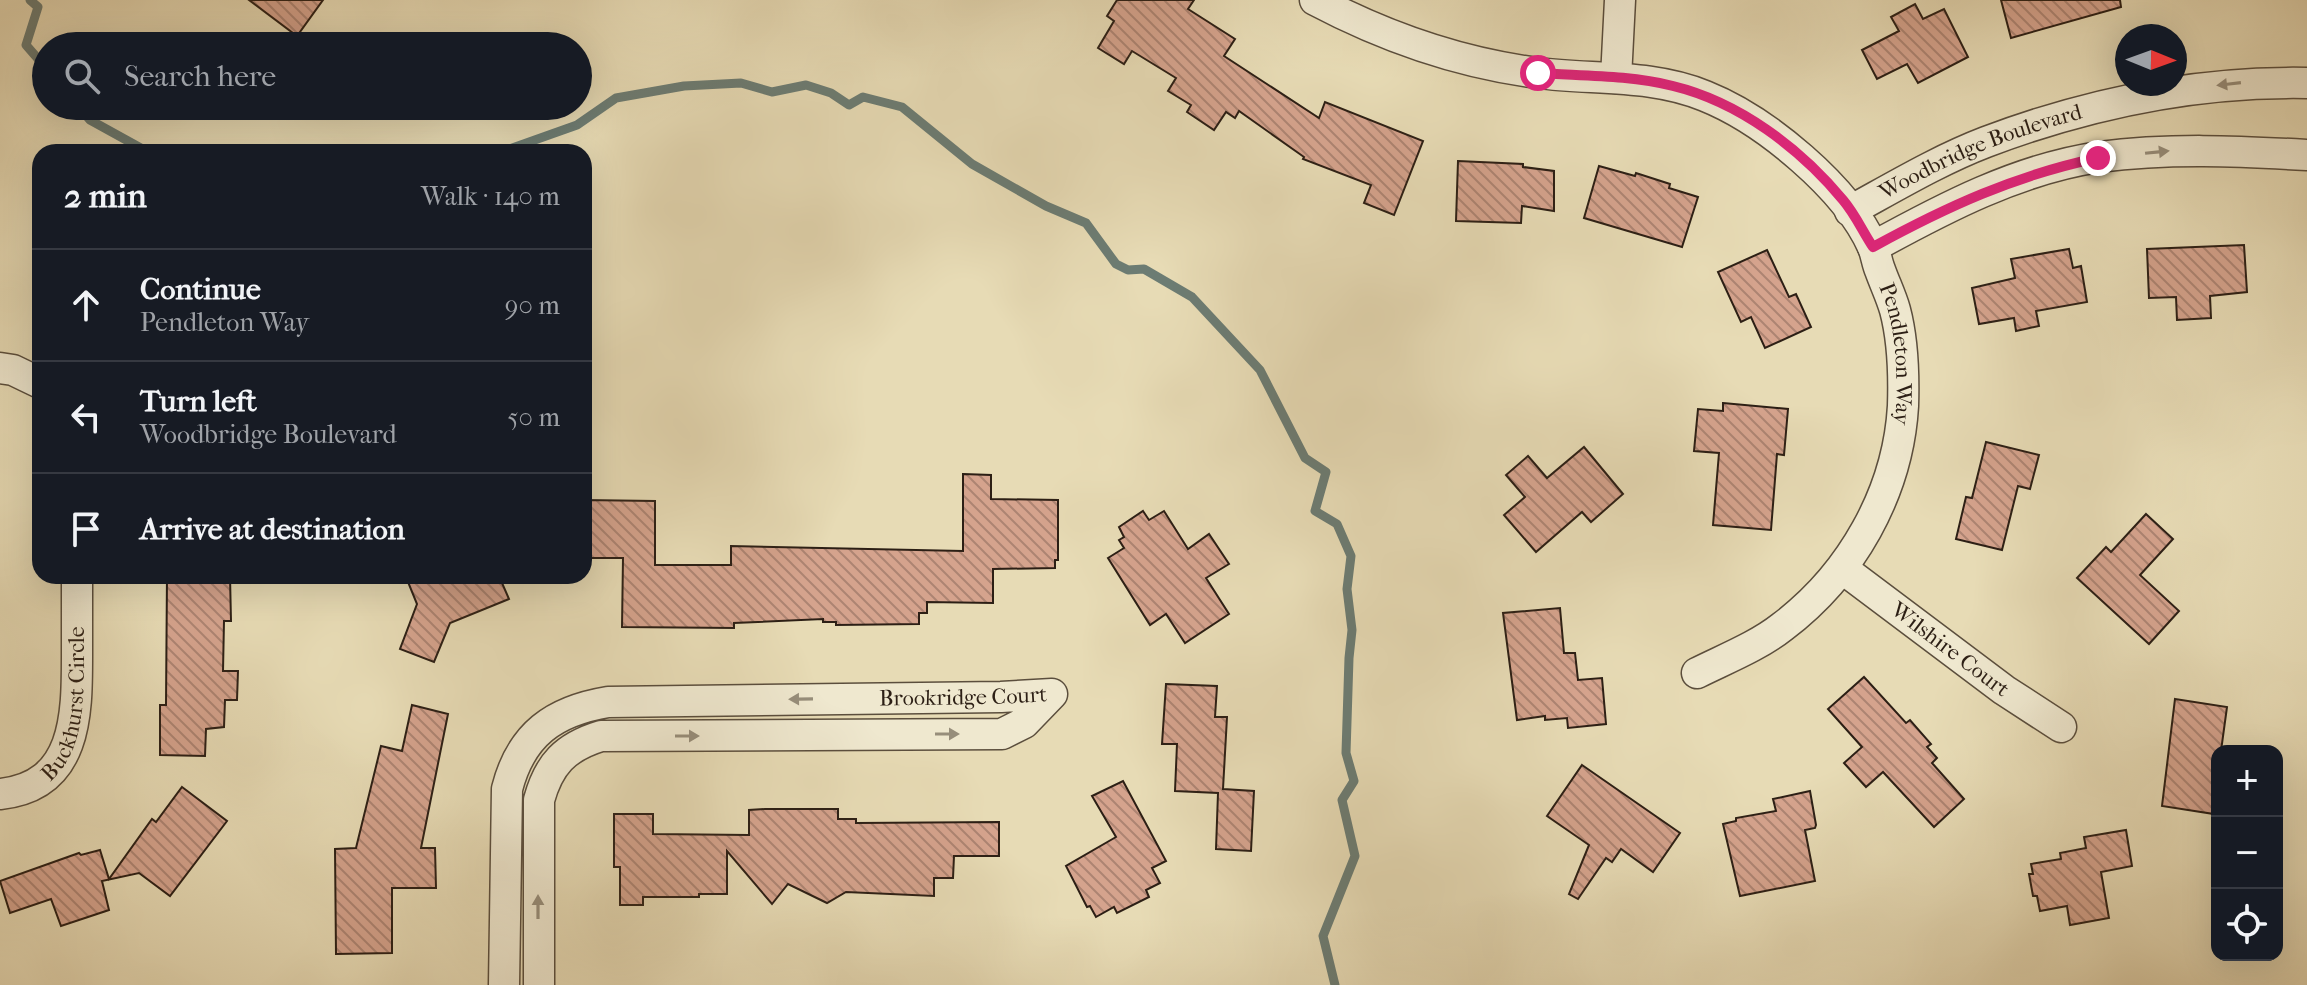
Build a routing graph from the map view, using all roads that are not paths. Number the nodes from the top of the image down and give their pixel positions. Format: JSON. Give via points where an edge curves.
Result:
{"nodes":[{"id":1,"x":1315,"y":0,"type":"edge"},
{"id":2,"x":1620,"y":0,"type":"edge"},
{"id":3,"x":1616,"y":78,"type":"junction"},
{"id":4,"x":2307,"y":83,"type":"edge"},
{"id":5,"x":2307,"y":155,"type":"edge"},
{"id":6,"x":1850,"y":211,"type":"junction"},
{"id":7,"x":1873,"y":247,"type":"junction"},
{"id":8,"x":0,"y":368,"type":"edge"},
{"id":9,"x":32,"y":377,"type":"edge"},
{"id":10,"x":1843,"y":569,"type":"junction"},
{"id":11,"x":77,"y":584,"type":"edge"},
{"id":12,"x":1697,"y":673,"type":"dead end"},
{"id":13,"x":852,"y":698,"type":"junction"},
{"id":14,"x":648,"y":702,"type":"junction"},
{"id":15,"x":2061,"y":727,"type":"dead end"},
{"id":16,"x":852,"y":735,"type":"junction"},
{"id":17,"x":650,"y":736,"type":"junction"},
{"id":18,"x":0,"y":794,"type":"edge"},
{"id":19,"x":505,"y":820,"type":"junction"},
{"id":20,"x":539,"y":820,"type":"junction"},
{"id":21,"x":504,"y":985,"type":"edge"},
{"id":22,"x":539,"y":985,"type":"edge"}],
"edges":[{"from":1,"to":3,"type":"street","name":"Pendleton Way","via":[[1381,32],[1462,58],[1538,73]]},
{"from":2,"to":3,"type":"street"},
{"from":3,"to":6,"type":"street","name":"Pendleton Way","via":[[1705,95],[1752,119],[1800,157]]},
{"from":4,"to":6,"type":"street","name":"Woodbridge Boulevard","one_way":true,"via":[[2250,82],[2170,91],[2079,112],[1985,143]]},
{"from":7,"to":5,"type":"street","name":"Woodbridge Boulevard","one_way":true,"via":[[1997,186],[2098,158],[2171,150]]},
{"from":6,"to":7,"type":"street","name":"Pendleton Way"},
{"from":7,"to":10,"type":"street","name":"Pendleton Way","via":[[1896,314],[1902,417],[1882,498]]},
{"from":8,"to":9,"type":"street"},
{"from":10,"to":12,"type":"street","name":"Pendleton Way","via":[[1781,629]]},
{"from":10,"to":15,"type":"street","name":"Wilshire Court"},
{"from":11,"to":18,"type":"street","name":"Buckhurst Circle","via":[[77,710],[71,739],[41,779]]},
{"from":13,"to":14,"type":"street","name":"Brookridge Court","one_way":true},
{"from":13,"to":16,"type":"street","name":"Brookridge Court"},
{"from":16,"to":13,"type":"street","name":"Brookridge Court","one_way":true,"via":[[1002,734],[1024,723],[1052,694]]},
{"from":14,"to":17,"type":"street"},
{"from":14,"to":19,"type":"street","name":"Brookridge Court","via":[[608,702],[550,721],[526,743],[511,773]]},
{"from":17,"to":16,"type":"street","name":"Brookridge Court","one_way":true},
{"from":17,"to":20,"type":"street","name":"Brookridge Court","via":[[601,736],[565,753],[544,781]]},
{"from":19,"to":20,"type":"street"},
{"from":19,"to":21,"type":"street","name":"Brookridge Court"},
{"from":22,"to":20,"type":"street","name":"Brookridge Court","one_way":true}]}
